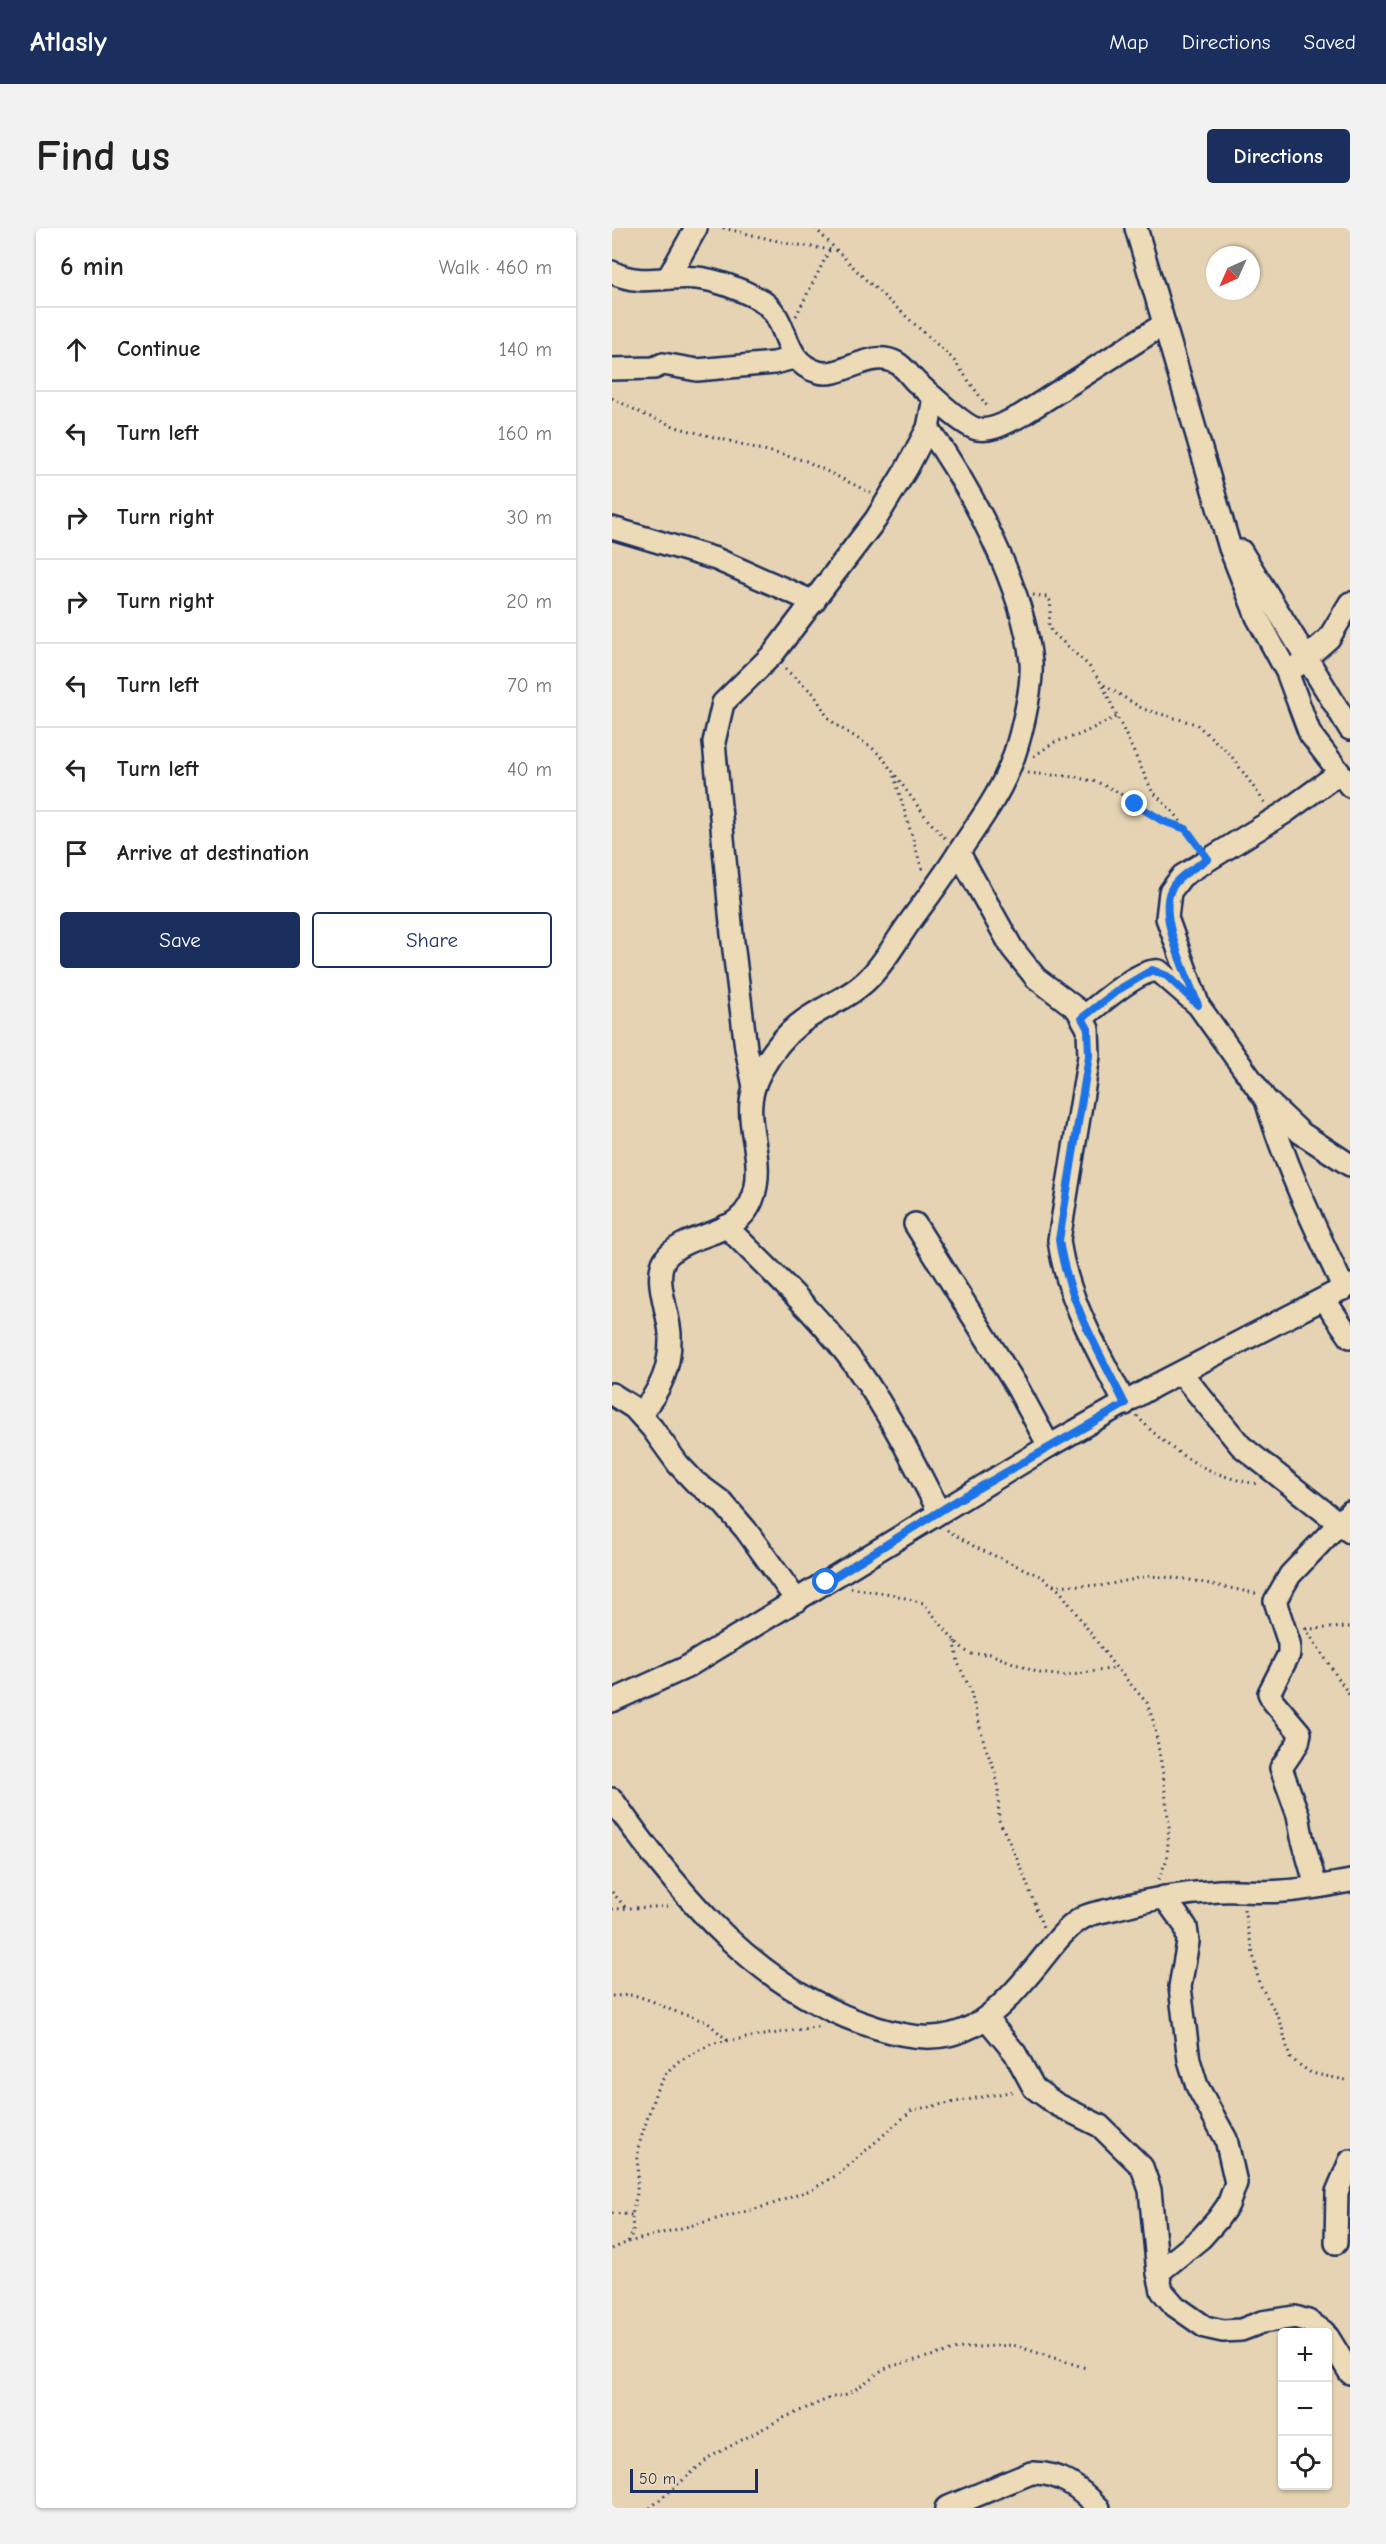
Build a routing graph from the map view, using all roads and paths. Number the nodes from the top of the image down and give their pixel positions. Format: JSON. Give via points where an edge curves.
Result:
{"nodes":[{"id":1,"x":696,"y":228,"type":"edge"},
{"id":2,"x":723,"y":228,"type":"edge"},
{"id":3,"x":815,"y":228,"type":"edge"},
{"id":4,"x":1136,"y":228,"type":"edge"},
{"id":5,"x":830,"y":249,"type":"junction"},
{"id":6,"x":838,"y":251,"type":"junction"},
{"id":7,"x":612,"y":272,"type":"edge"},
{"id":8,"x":668,"y":278,"type":"junction"},
{"id":9,"x":1164,"y":324,"type":"junction"},
{"id":10,"x":784,"y":332,"type":"junction"},
{"id":11,"x":794,"y":358,"type":"junction"},
{"id":12,"x":612,"y":369,"type":"edge"},
{"id":13,"x":612,"y":398,"type":"edge"},
{"id":14,"x":934,"y":398,"type":"junction"},
{"id":15,"x":1000,"y":425,"type":"junction"},
{"id":16,"x":928,"y":428,"type":"junction"},
{"id":17,"x":887,"y":501,"type":"junction"},
{"id":18,"x":1221,"y":520,"type":"junction"},
{"id":19,"x":612,"y":528,"type":"edge"},
{"id":20,"x":1010,"y":579,"type":"junction"},
{"id":21,"x":814,"y":602,"type":"junction"},
{"id":22,"x":1350,"y":603,"type":"edge"},
{"id":23,"x":1308,"y":658,"type":"junction"},
{"id":24,"x":768,"y":659,"type":"junction"},
{"id":25,"x":1287,"y":672,"type":"junction"},
{"id":26,"x":1102,"y":684,"type":"junction"},
{"id":27,"x":1118,"y":716,"type":"junction"},
{"id":28,"x":1350,"y":729,"type":"edge"},
{"id":29,"x":1034,"y":756,"type":"dead end"},
{"id":30,"x":892,"y":771,"type":"junction"},
{"id":31,"x":1009,"y":771,"type":"junction"},
{"id":32,"x":1345,"y":780,"type":"edge"},
{"id":33,"x":1275,"y":818,"type":"junction"},
{"id":34,"x":1186,"y":829,"type":"junction"},
{"id":35,"x":959,"y":853,"type":"junction"},
{"id":36,"x":1208,"y":859,"type":"junction"},
{"id":37,"x":926,"y":900,"type":"junction"},
{"id":38,"x":1198,"y":1005,"type":"junction"},
{"id":39,"x":1082,"y":1018,"type":"junction"},
{"id":40,"x":753,"y":1087,"type":"junction"},
{"id":41,"x":1266,"y":1100,"type":"junction"},
{"id":42,"x":1350,"y":1165,"type":"edge"},
{"id":43,"x":915,"y":1224,"type":"dead end"},
{"id":44,"x":726,"y":1226,"type":"junction"},
{"id":45,"x":1347,"y":1287,"type":"edge"},
{"id":46,"x":1324,"y":1299,"type":"junction"},
{"id":47,"x":1350,"y":1337,"type":"edge"},
{"id":48,"x":1181,"y":1373,"type":"junction"},
{"id":49,"x":612,"y":1394,"type":"edge"},
{"id":50,"x":1125,"y":1404,"type":"junction"},
{"id":51,"x":640,"y":1414,"type":"junction"},
{"id":52,"x":1049,"y":1446,"type":"junction"},
{"id":53,"x":1262,"y":1484,"type":"dead end"},
{"id":54,"x":933,"y":1515,"type":"junction"},
{"id":55,"x":1347,"y":1522,"type":"edge"},
{"id":56,"x":826,"y":1582,"type":"junction"},
{"id":57,"x":1052,"y":1585,"type":"junction"},
{"id":58,"x":797,"y":1601,"type":"junction"},
{"id":59,"x":1275,"y":1601,"type":"junction"},
{"id":60,"x":1299,"y":1620,"type":"dead end"},
{"id":61,"x":1350,"y":1627,"type":"edge"},
{"id":62,"x":1306,"y":1629,"type":"junction"},
{"id":63,"x":955,"y":1641,"type":"junction"},
{"id":64,"x":1117,"y":1668,"type":"junction"},
{"id":65,"x":1350,"y":1696,"type":"edge"},
{"id":66,"x":612,"y":1701,"type":"edge"},
{"id":67,"x":612,"y":1798,"type":"edge"},
{"id":68,"x":1350,"y":1881,"type":"edge"},
{"id":69,"x":1316,"y":1886,"type":"junction"},
{"id":70,"x":1240,"y":1891,"type":"junction"},
{"id":71,"x":612,"y":1892,"type":"edge"},
{"id":72,"x":1158,"y":1898,"type":"junction"},
{"id":73,"x":692,"y":1902,"type":"junction"},
{"id":74,"x":612,"y":1909,"type":"edge"},
{"id":75,"x":627,"y":1909,"type":"junction"},
{"id":76,"x":1050,"y":1949,"type":"junction"},
{"id":77,"x":612,"y":1996,"type":"edge"},
{"id":78,"x":986,"y":2018,"type":"junction"},
{"id":79,"x":822,"y":2026,"type":"dead end"},
{"id":80,"x":728,"y":2041,"type":"junction"},
{"id":81,"x":1350,"y":2081,"type":"edge"},
{"id":82,"x":1034,"y":2088,"type":"junction"},
{"id":83,"x":1350,"y":2161,"type":"edge"},
{"id":84,"x":612,"y":2213,"type":"edge"},
{"id":85,"x":632,"y":2215,"type":"junction"},
{"id":86,"x":628,"y":2242,"type":"junction"},
{"id":87,"x":1336,"y":2243,"type":"dead end"},
{"id":88,"x":612,"y":2249,"type":"edge"},
{"id":89,"x":1158,"y":2273,"type":"junction"},
{"id":90,"x":1318,"y":2328,"type":"edge"},
{"id":91,"x":1332,"y":2344,"type":"edge"},
{"id":92,"x":1086,"y":2368,"type":"dead end"},
{"id":93,"x":1350,"y":2373,"type":"edge"},
{"id":94,"x":650,"y":2508,"type":"edge"},
{"id":95,"x":946,"y":2508,"type":"edge"},
{"id":96,"x":1099,"y":2508,"type":"edge"}],
"edges":[{"from":1,"to":8,"type":"street"},
{"from":2,"to":5,"type":"path"},
{"from":3,"to":6,"type":"path"},
{"from":4,"to":9,"type":"street"},
{"from":5,"to":6,"type":"path"},
{"from":5,"to":10,"type":"path","via":[[800,311]]},
{"from":6,"to":15,"type":"path","via":[[953,358]]},
{"from":7,"to":8,"type":"street","via":[[627,280]]},
{"from":8,"to":10,"type":"street","via":[[699,278],[758,298],[781,321]]},
{"from":9,"to":15,"type":"street"},
{"from":9,"to":18,"type":"street"},
{"from":10,"to":11,"type":"street"},
{"from":11,"to":12,"type":"street","via":[[697,370],[663,364],[654,368]]},
{"from":11,"to":14,"type":"street","via":[[821,373],[887,359],[898,363]]},
{"from":13,"to":17,"type":"path","via":[[679,428],[806,461]]},
{"from":14,"to":15,"type":"street","via":[[976,429]]},
{"from":14,"to":16,"type":"street"},
{"from":16,"to":17,"type":"street"},
{"from":16,"to":20,"type":"street","via":[[951,460]]},
{"from":17,"to":21,"type":"street"},
{"from":18,"to":23,"type":"street"},
{"from":18,"to":25,"type":"street","via":[[1257,618]]},
{"from":19,"to":21,"type":"street","via":[[716,559]]},
{"from":20,"to":26,"type":"path","via":[[1034,596],[1047,597],[1051,602],[1048,624],[1052,631]]},
{"from":20,"to":31,"type":"street","via":[[1025,626],[1031,666],[1024,717]]},
{"from":21,"to":24,"type":"street"},
{"from":22,"to":23,"type":"street","via":[[1329,638]]},
{"from":23,"to":25,"type":"street"},
{"from":23,"to":28,"type":"street"},
{"from":24,"to":30,"type":"path","via":[[802,683],[836,725],[871,747]]},
{"from":24,"to":40,"type":"street","via":[[723,703],[714,742],[732,934]]},
{"from":25,"to":32,"type":"street","via":[[1310,734]]},
{"from":26,"to":27,"type":"path"},
{"from":26,"to":33,"type":"path","via":[[1143,709],[1196,724],[1230,754]]},
{"from":27,"to":29,"type":"path","via":[[1055,742]]},
{"from":27,"to":34,"type":"path","via":[[1152,791]]},
{"from":30,"to":35,"type":"path","via":[[928,820]]},
{"from":30,"to":37,"type":"path","via":[[922,867]]},
{"from":31,"to":34,"type":"path","via":[[1097,783],[1163,821]]},
{"from":31,"to":35,"type":"street"},
{"from":32,"to":33,"type":"street"},
{"from":33,"to":36,"type":"street"},
{"from":34,"to":36,"type":"path"},
{"from":35,"to":37,"type":"street"},
{"from":35,"to":39,"type":"street","via":[[1012,948],[1036,978],[1077,1009]]},
{"from":36,"to":38,"type":"street","via":[[1182,876],[1170,892],[1167,918]]},
{"from":37,"to":40,"type":"street","via":[[875,972],[858,990],[798,1025],[762,1069]]},
{"from":38,"to":39,"type":"street","via":[[1167,976],[1152,970]]},
{"from":38,"to":41,"type":"street"},
{"from":39,"to":50,"type":"street","via":[[1088,1029],[1089,1056],[1059,1240],[1063,1267],[1080,1315]]},
{"from":40,"to":44,"type":"street","via":[[749,1116],[756,1155],[756,1186],[748,1209]]},
{"from":41,"to":42,"type":"street","via":[[1301,1133]]},
{"from":41,"to":45,"type":"street","via":[[1298,1191]]},
{"from":43,"to":52,"type":"street","via":[[1017,1387]]},
{"from":44,"to":51,"type":"street","via":[[671,1251],[662,1264],[661,1288],[670,1334],[666,1371],[655,1396]]},
{"from":44,"to":54,"type":"street","via":[[798,1299],[857,1368],[898,1431]]},
{"from":45,"to":46,"type":"street"},
{"from":46,"to":47,"type":"street"},
{"from":46,"to":48,"type":"street"},
{"from":48,"to":50,"type":"street"},
{"from":48,"to":55,"type":"street","via":[[1241,1446]]},
{"from":49,"to":51,"type":"street"},
{"from":50,"to":52,"type":"street"},
{"from":50,"to":53,"type":"path","via":[[1183,1457],[1204,1468]]},
{"from":51,"to":58,"type":"street","via":[[678,1464],[722,1502],[746,1530]]},
{"from":52,"to":54,"type":"street"},
{"from":54,"to":56,"type":"street"},
{"from":54,"to":57,"type":"path","via":[[975,1547]]},
{"from":55,"to":59,"type":"street","via":[[1290,1575]]},
{"from":56,"to":58,"type":"street"},
{"from":56,"to":63,"type":"path","via":[[922,1603]]},
{"from":57,"to":59,"type":"path","via":[[1100,1586],[1150,1576],[1250,1591]]},
{"from":57,"to":64,"type":"path"},
{"from":58,"to":66,"type":"street","via":[[685,1668]]},
{"from":59,"to":69,"type":"street","via":[[1289,1654],[1269,1693],[1300,1733],[1298,1743],[1281,1767]]},
{"from":60,"to":62,"type":"path"},
{"from":61,"to":62,"type":"path"},
{"from":62,"to":65,"type":"path"},
{"from":63,"to":64,"type":"path","via":[[966,1652],[990,1654],[1039,1673],[1065,1676]]},
{"from":63,"to":76,"type":"path","via":[[958,1663],[970,1689],[998,1785],[999,1820],[1022,1870]]},
{"from":64,"to":72,"type":"path","via":[[1147,1703],[1154,1723],[1169,1826]]},
{"from":67,"to":73,"type":"street"},
{"from":68,"to":69,"type":"street"},
{"from":69,"to":70,"type":"street"},
{"from":70,"to":72,"type":"street"},
{"from":70,"to":81,"type":"path","via":[[1259,1983],[1280,2020],[1290,2058],[1311,2073]]},
{"from":71,"to":75,"type":"path"},
{"from":72,"to":76,"type":"street","via":[[1086,1917]]},
{"from":72,"to":89,"type":"street","via":[[1186,1927],[1188,1942],[1180,1987],[1189,2060],[1197,2086],[1226,2139],[1236,2183],[1218,2219]]},
{"from":73,"to":75,"type":"path"},
{"from":73,"to":78,"type":"street","via":[[730,1942],[777,1979],[808,2000],[857,2022],[908,2037],[934,2038],[956,2033]]},
{"from":74,"to":75,"type":"path"},
{"from":76,"to":78,"type":"street","via":[[1025,1981]]},
{"from":77,"to":80,"type":"path","via":[[634,1995],[707,2022]]},
{"from":78,"to":82,"type":"street","via":[[1015,2053]]},
{"from":79,"to":80,"type":"path"},
{"from":80,"to":85,"type":"path","via":[[713,2043],[679,2061],[656,2091],[638,2148],[637,2193]]},
{"from":82,"to":86,"type":"path","via":[[912,2110],[839,2174],[813,2189],[770,2205]]},
{"from":82,"to":89,"type":"street","via":[[1100,2126],[1142,2167],[1150,2190]]},
{"from":83,"to":87,"type":"street","via":[[1337,2192]]},
{"from":84,"to":85,"type":"path"},
{"from":85,"to":86,"type":"path","via":[[633,2232]]},
{"from":86,"to":88,"type":"path"},
{"from":89,"to":90,"type":"street","via":[[1168,2298],[1204,2327],[1241,2330],[1294,2317]]},
{"from":91,"to":93,"type":"street"},
{"from":92,"to":94,"type":"path","via":[[1013,2345],[936,2353],[892,2366],[853,2391],[781,2419],[710,2457]]},
{"from":95,"to":96,"type":"street","via":[[1031,2473],[1070,2482]]}]}
